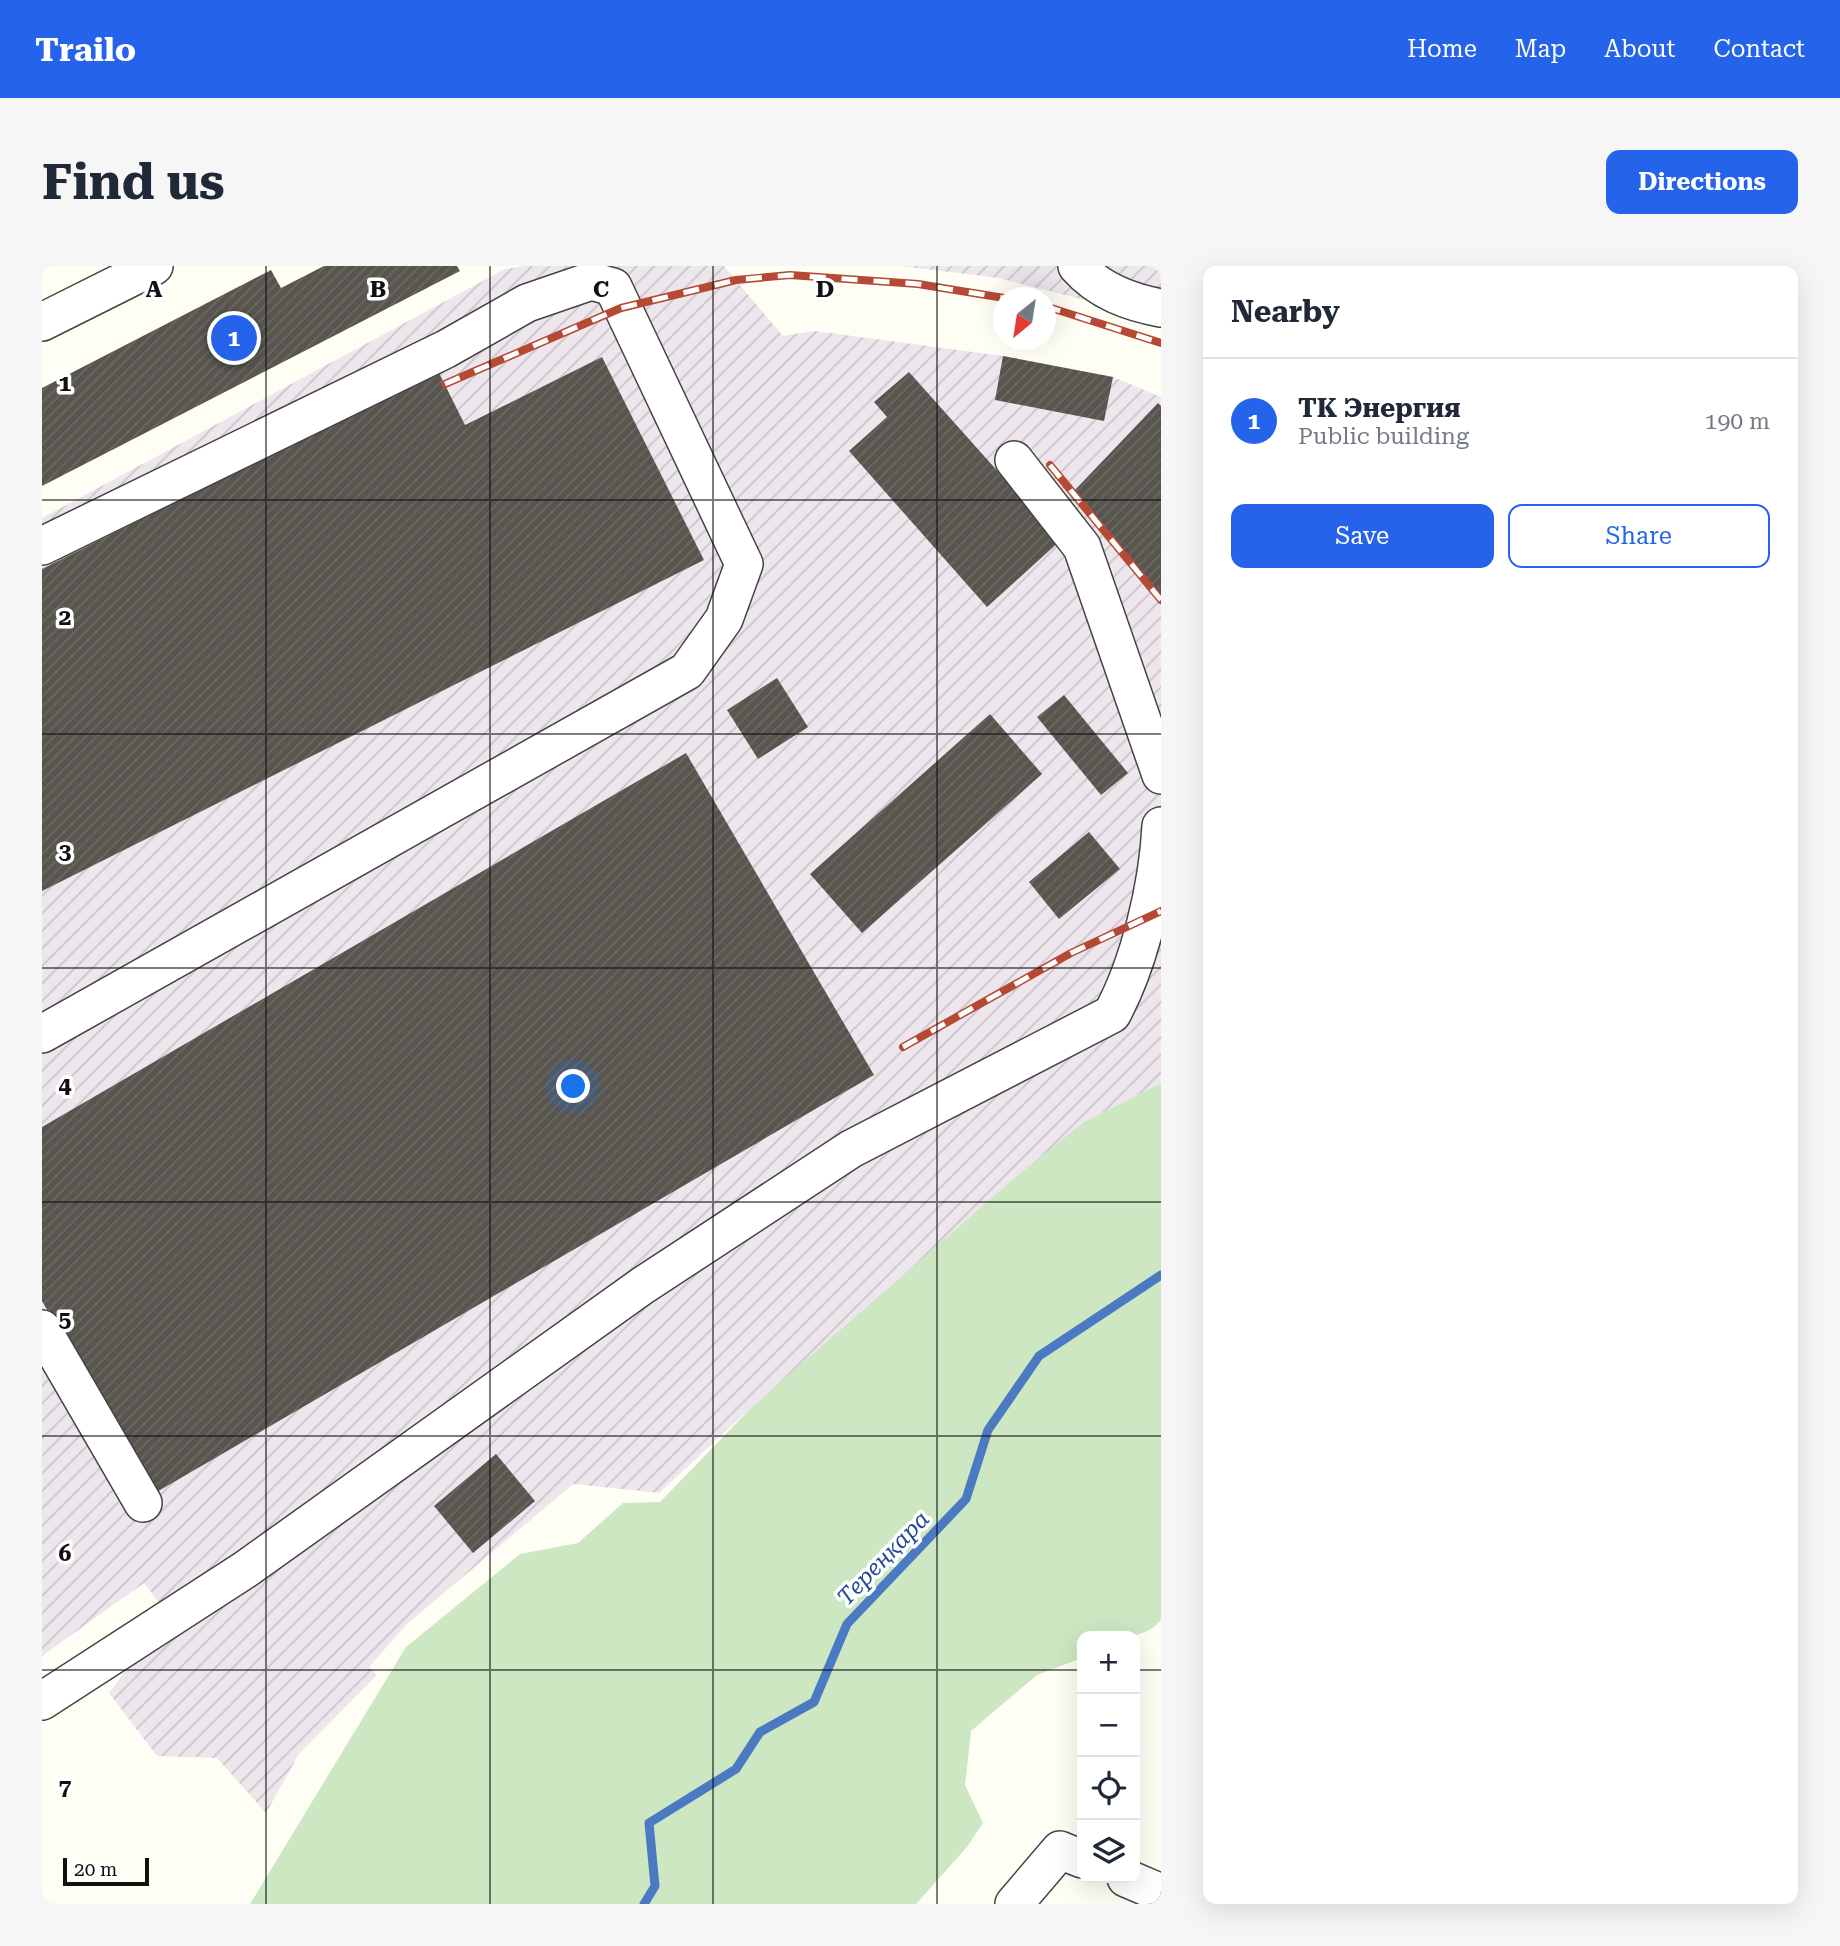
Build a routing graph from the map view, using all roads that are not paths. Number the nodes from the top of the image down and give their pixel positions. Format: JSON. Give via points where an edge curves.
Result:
{"nodes":[{"id":1,"x":154,"y":266,"type":"edge"},
{"id":2,"x":1077,"y":266,"type":"edge"},
{"id":3,"x":1161,"y":308,"type":"edge"},
{"id":4,"x":42,"y":322,"type":"edge"},
{"id":5,"x":1014,"y":460,"type":"dead end"},
{"id":6,"x":42,"y":546,"type":"edge"},
{"id":7,"x":1161,"y":775,"type":"edge"},
{"id":8,"x":1161,"y":826,"type":"edge"},
{"id":9,"x":42,"y":1034,"type":"edge"},
{"id":10,"x":42,"y":1329,"type":"edge"},
{"id":11,"x":143,"y":1503,"type":"dead end"},
{"id":12,"x":42,"y":1701,"type":"edge"},
{"id":13,"x":1077,"y":1857,"type":"edge"},
{"id":14,"x":1138,"y":1883,"type":"edge"},
{"id":15,"x":1161,"y":1893,"type":"edge"},
{"id":16,"x":1014,"y":1904,"type":"edge"}],
"edges":[{"from":1,"to":4,"type":"lane"},
{"from":2,"to":3,"type":"lane","via":[[1108,292]]},
{"from":5,"to":7,"type":"lane","via":[[1082,547]]},
{"from":6,"to":9,"type":"lane","via":[[446,349],[527,303],[591,281],[613,287],[744,564],[724,619],[687,671]]},
{"from":8,"to":12,"type":"lane","via":[[1128,984],[1112,1014],[851,1149],[642,1286],[163,1626]]},
{"from":10,"to":11,"type":"lane"},
{"from":13,"to":16,"type":"lane","via":[[1059,1850]]},
{"from":14,"to":15,"type":"lane"}]}
